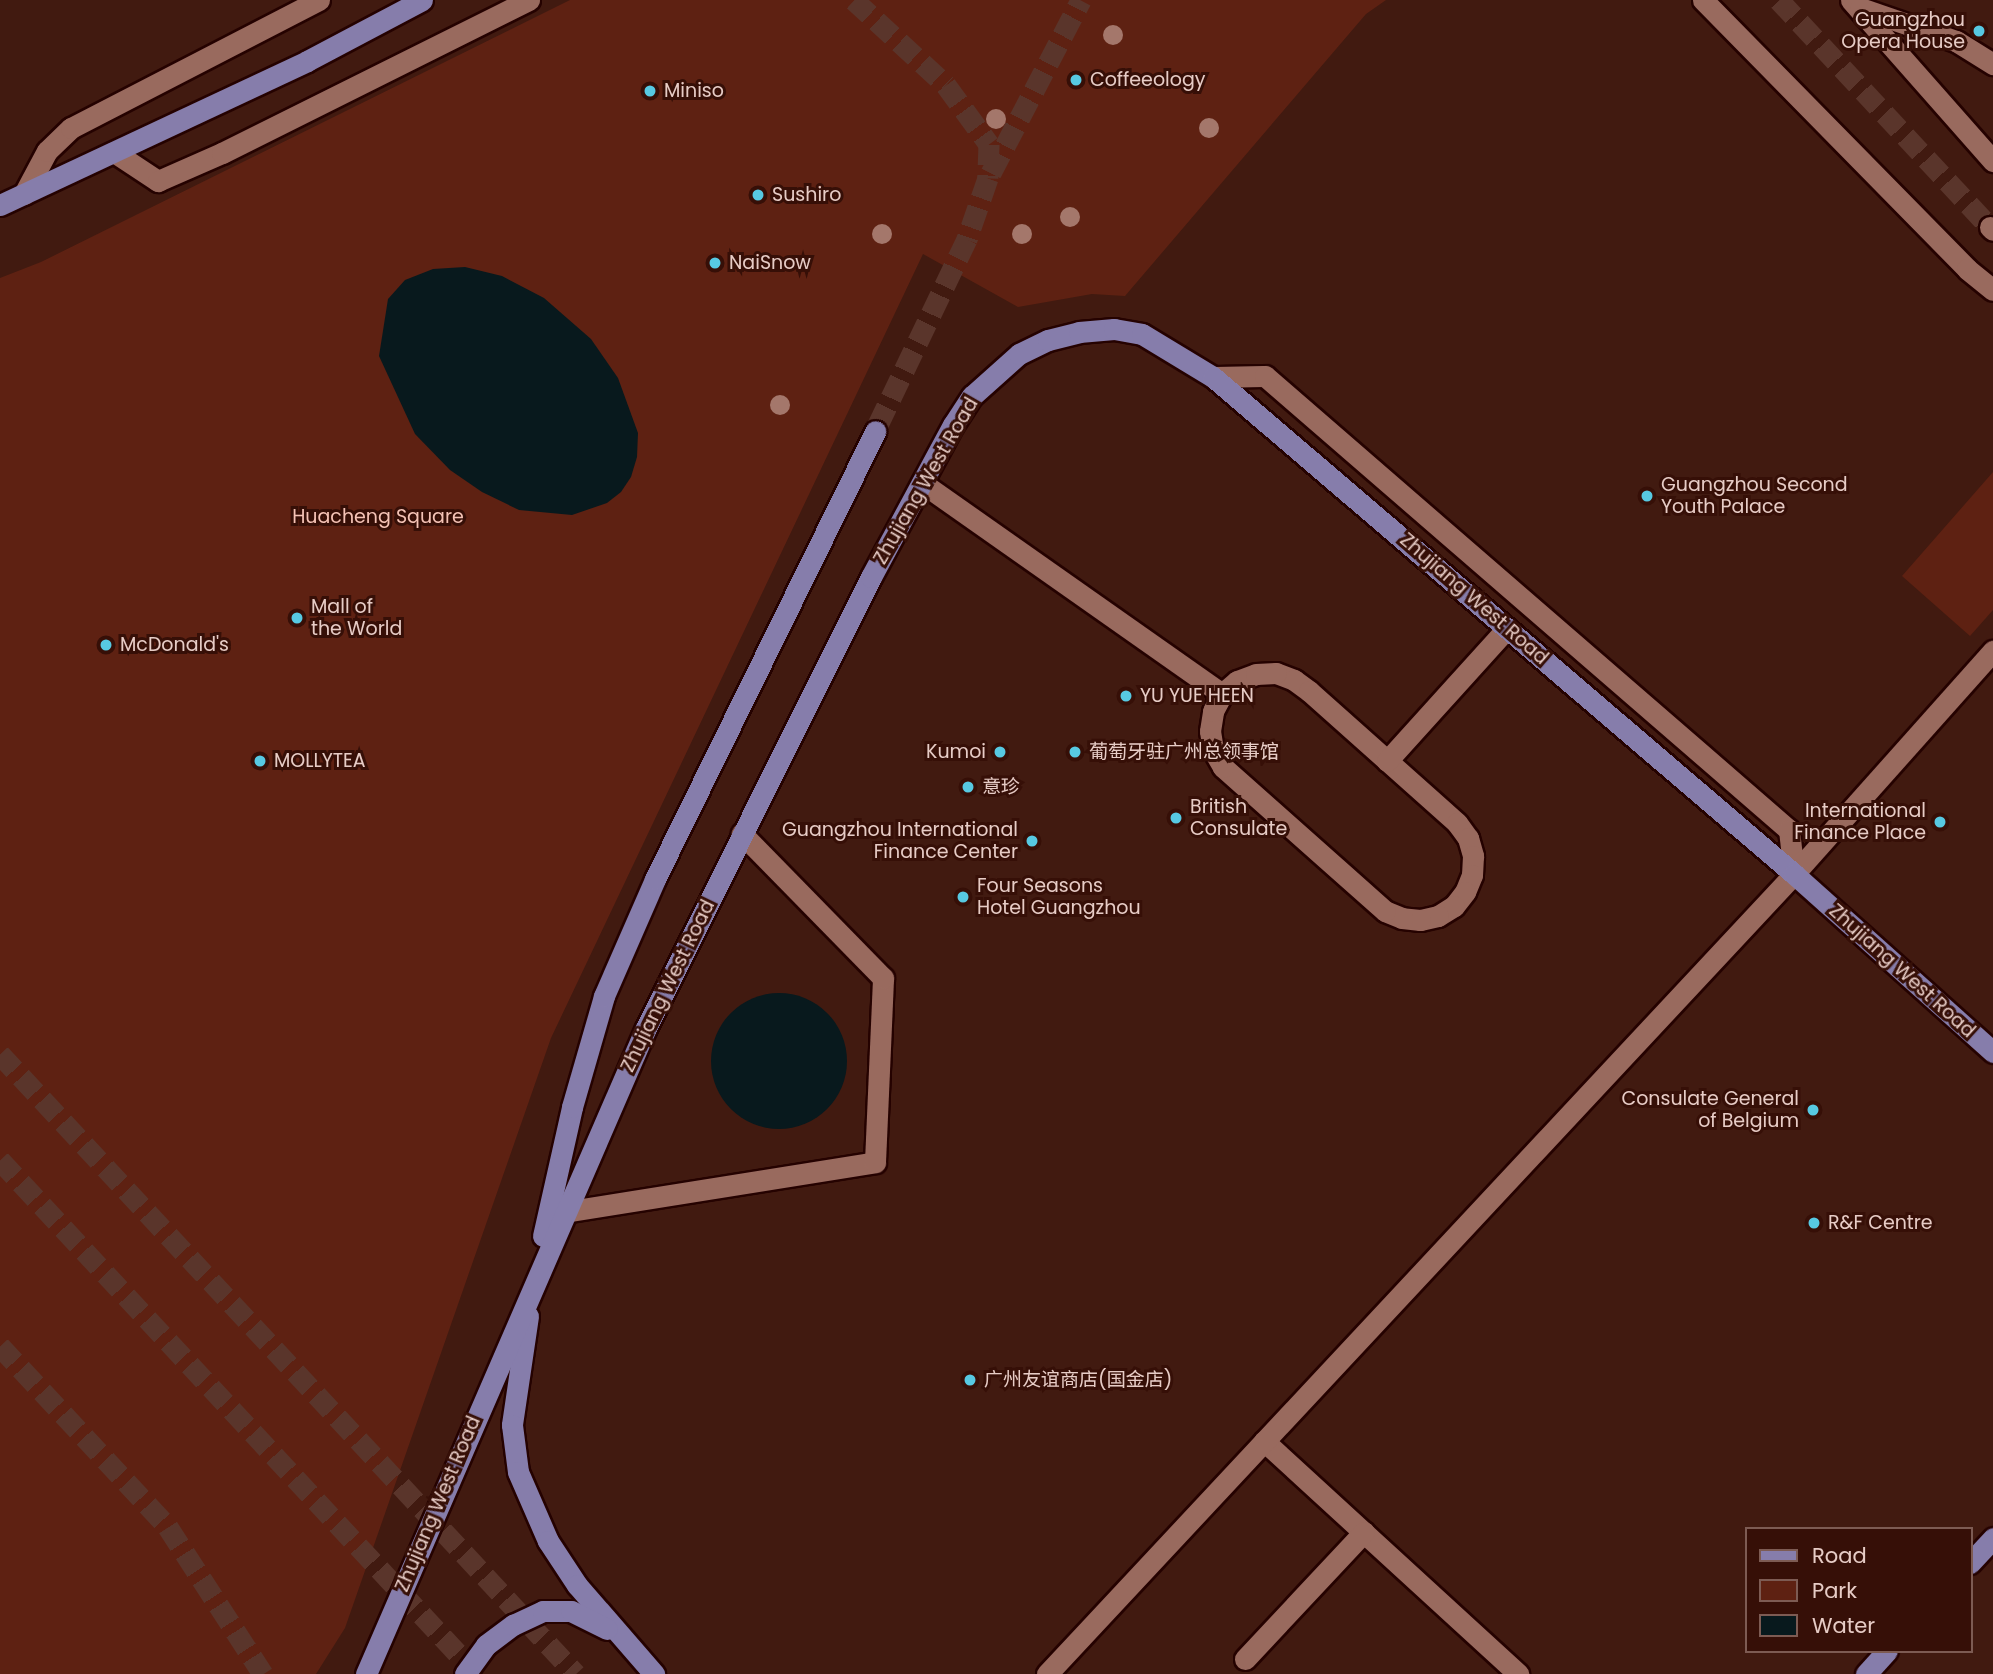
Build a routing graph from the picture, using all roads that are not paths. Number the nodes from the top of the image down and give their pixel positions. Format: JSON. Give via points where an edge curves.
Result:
{"nodes":[{"id":1,"x":422,"y":0,"type":"edge"},
{"id":2,"x":528,"y":0,"type":"edge"},
{"id":3,"x":1703,"y":0,"type":"edge"},
{"id":4,"x":316,"y":1,"type":"edge"},
{"id":5,"x":1854,"y":3,"type":"edge"},
{"id":6,"x":1993,"y":64,"type":"edge"},
{"id":7,"x":114,"y":152,"type":"junction"},
{"id":8,"x":1993,"y":161,"type":"edge"},
{"id":9,"x":24,"y":194,"type":"junction"},
{"id":10,"x":0,"y":205,"type":"edge"},
{"id":11,"x":1993,"y":290,"type":"edge"},
{"id":12,"x":1213,"y":377,"type":"junction"},
{"id":13,"x":874,"y":430,"type":"tunnel mouth"},
{"id":14,"x":922,"y":483,"type":"junction"},
{"id":15,"x":1507,"y":628,"type":"junction"},
{"id":16,"x":1993,"y":651,"type":"edge"},
{"id":17,"x":1222,"y":694,"type":"junction"},
{"id":18,"x":1387,"y":761,"type":"junction"},
{"id":19,"x":742,"y":834,"type":"junction"},
{"id":20,"x":1794,"y":874,"type":"junction"},
{"id":21,"x":1993,"y":1052,"type":"edge"},
{"id":22,"x":564,"y":1212,"type":"junction"},
{"id":23,"x":533,"y":1284,"type":"junction"},
{"id":24,"x":1264,"y":1441,"type":"junction"},
{"id":25,"x":1364,"y":1532,"type":"junction"},
{"id":26,"x":1993,"y":1538,"type":"edge"},
{"id":27,"x":1972,"y":1561,"type":"edge"},
{"id":28,"x":618,"y":1635,"type":"junction"},
{"id":29,"x":1885,"y":1653,"type":"edge"},
{"id":30,"x":1245,"y":1659,"type":"dead end"},
{"id":31,"x":366,"y":1674,"type":"edge"},
{"id":32,"x":465,"y":1674,"type":"edge"},
{"id":33,"x":654,"y":1674,"type":"edge"},
{"id":34,"x":1047,"y":1674,"type":"edge"},
{"id":35,"x":1518,"y":1674,"type":"edge"},
{"id":36,"x":1866,"y":1674,"type":"edge"}],
"edges":[{"from":1,"to":7,"type":"main road","via":[[307,61]]},
{"from":2,"to":7,"type":"street","via":[[158,181]]},
{"from":3,"to":11,"type":"street","via":[[1967,269]]},
{"from":4,"to":9,"type":"street","via":[[71,128],[47,152]]},
{"from":5,"to":6,"type":"street","via":[[1956,41]]},
{"from":5,"to":8,"type":"street"},
{"from":7,"to":9,"type":"main road"},
{"from":9,"to":10,"type":"main road"},
{"from":12,"to":14,"type":"main road","name":"Zhujiang West Road","via":[[1142,334],[1114,329],[1048,340],[1019,354],[972,396]]},
{"from":12,"to":15,"type":"main road","name":"Zhujiang West Road"},
{"from":12,"to":20,"type":"street","via":[[1265,376],[1789,830]]},
{"from":13,"to":23,"type":"main road","via":[[655,879],[604,996],[572,1107]]},
{"from":14,"to":17,"type":"street"},
{"from":14,"to":19,"type":"main road","name":"Zhujiang West Road"},
{"from":15,"to":18,"type":"street"},
{"from":15,"to":20,"type":"main road","name":"Zhujiang West Road"},
{"from":16,"to":20,"type":"street"},
{"from":17,"to":18,"type":"street","via":[[1237,681],[1256,674],[1276,673],[1294,680]]},
{"from":17,"to":18,"type":"street","via":[[1210,731],[1213,750],[1223,767],[1385,911],[1420,920],[1438,916],[1454,906],[1472,874],[1468,838]]},
{"from":19,"to":22,"type":"main road","name":"Zhujiang West Road","via":[[646,1028]]},
{"from":19,"to":22,"type":"street","via":[[883,978],[875,1163]]},
{"from":20,"to":21,"type":"main road","name":"Zhujiang West Road"},
{"from":20,"to":24,"type":"street"},
{"from":22,"to":23,"type":"main road","name":"Zhujiang West Road"},
{"from":23,"to":28,"type":"main road","via":[[512,1425],[517,1472],[548,1541]]},
{"from":23,"to":31,"type":"main road","name":"Zhujiang West Road"},
{"from":24,"to":25,"type":"street"},
{"from":24,"to":34,"type":"street"},
{"from":25,"to":30,"type":"street"},
{"from":25,"to":35,"type":"street"},
{"from":26,"to":27,"type":"main road"},
{"from":28,"to":32,"type":"main road","via":[[571,1611],[543,1611],[486,1645]]},
{"from":28,"to":33,"type":"main road"},
{"from":29,"to":36,"type":"main road"}]}
